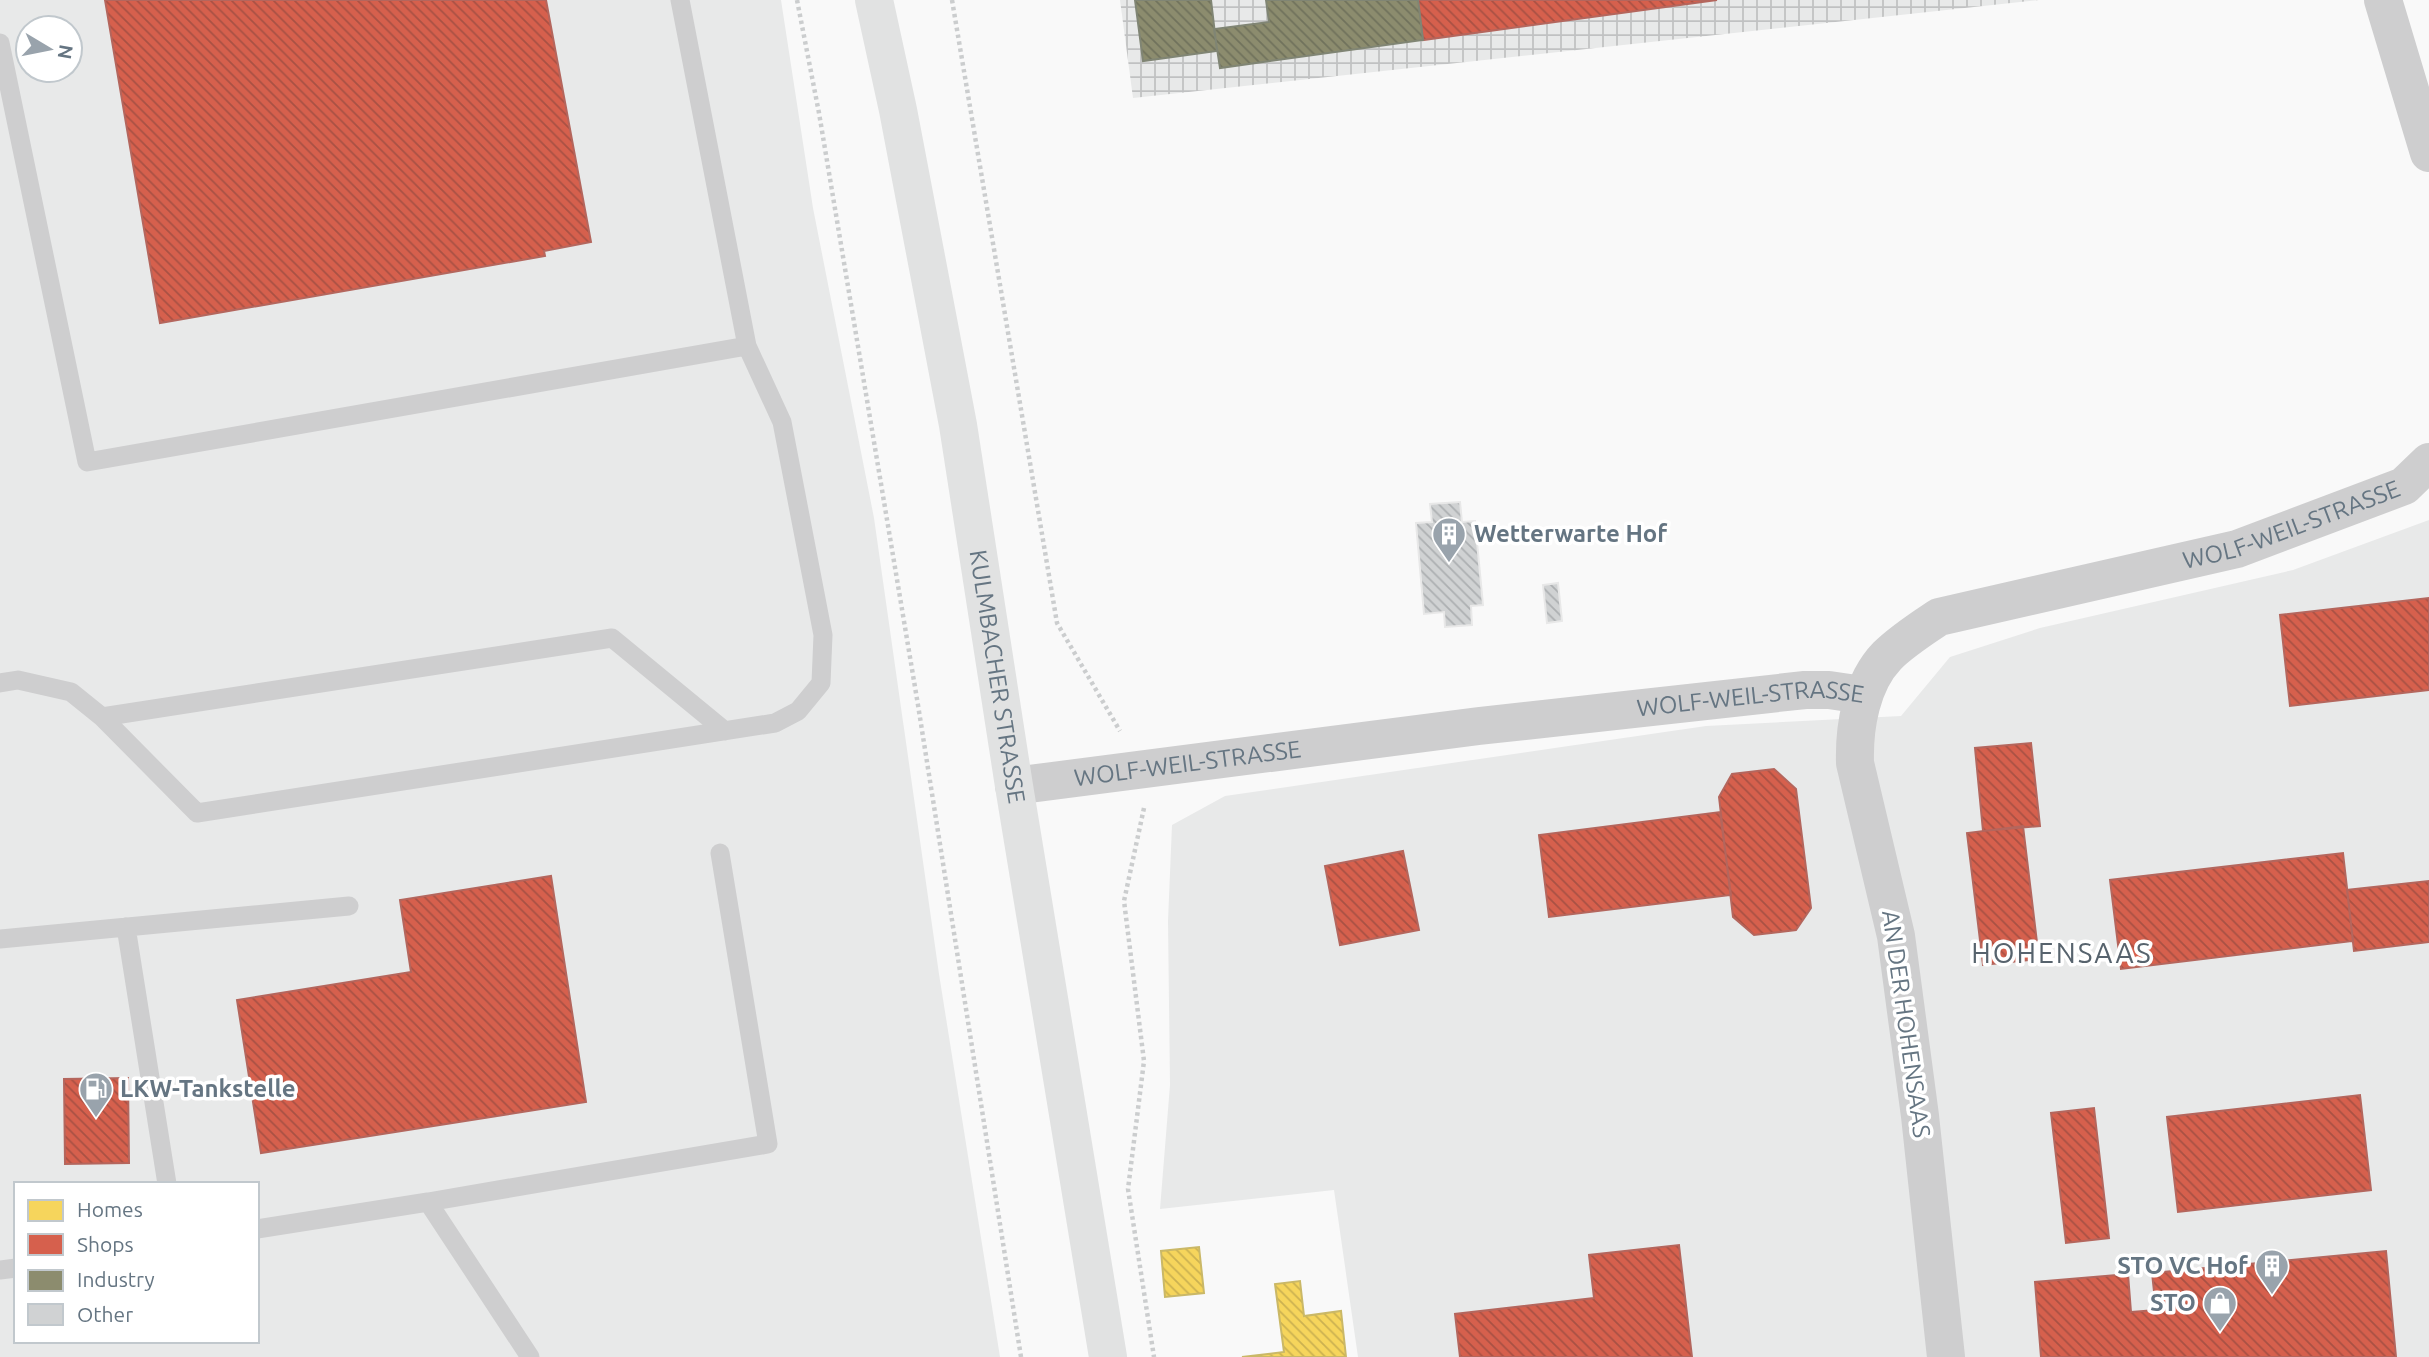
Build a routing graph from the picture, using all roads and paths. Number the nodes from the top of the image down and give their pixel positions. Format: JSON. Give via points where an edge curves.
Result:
{"nodes":[{"id":1,"x":680,"y":0,"type":"edge"},
{"id":2,"x":797,"y":0,"type":"edge"},
{"id":3,"x":874,"y":0,"type":"edge"},
{"id":4,"x":952,"y":0,"type":"edge"},
{"id":5,"x":2383,"y":0,"type":"edge"},
{"id":6,"x":0,"y":43,"type":"edge"},
{"id":7,"x":2429,"y":153,"type":"edge"},
{"id":8,"x":747,"y":346,"type":"junction"},
{"id":9,"x":2429,"y":462,"type":"edge"},
{"id":10,"x":0,"y":682,"type":"edge"},
{"id":11,"x":1863,"y":695,"type":"junction"},
{"id":12,"x":102,"y":717,"type":"junction"},
{"id":13,"x":725,"y":731,"type":"junction"},
{"id":14,"x":1141,"y":768,"type":"junction"},
{"id":15,"x":1014,"y":786,"type":"junction"},
{"id":16,"x":720,"y":853,"type":"dead end"},
{"id":17,"x":349,"y":906,"type":"dead end"},
{"id":18,"x":126,"y":927,"type":"junction"},
{"id":19,"x":0,"y":939,"type":"edge"},
{"id":20,"x":167,"y":1182,"type":"edge"},
{"id":21,"x":428,"y":1202,"type":"junction"},
{"id":22,"x":259,"y":1229,"type":"edge"},
{"id":23,"x":530,"y":1357,"type":"edge"},
{"id":24,"x":1021,"y":1357,"type":"edge"},
{"id":25,"x":1108,"y":1357,"type":"edge"},
{"id":26,"x":1154,"y":1357,"type":"edge"},
{"id":27,"x":1946,"y":1357,"type":"edge"}],
"edges":[{"from":1,"to":8,"type":"lane"},
{"from":2,"to":24,"type":"path","via":[[916,691]]},
{"from":3,"to":15,"type":"main road","name":"KULMBACHER STRASSE","via":[[958,425]]},
{"from":4,"to":14,"type":"path","via":[[1057,623]]},
{"from":5,"to":7,"type":"street"},
{"from":6,"to":8,"type":"lane","via":[[87,462]]},
{"from":8,"to":13,"type":"lane","via":[[782,422],[823,635],[821,683],[798,711],[775,723]]},
{"from":9,"to":11,"type":"street","name":"WOLF-WEIL-STRASSE","via":[[2404,486],[2236,549],[1939,617],[1885,657]]},
{"from":10,"to":12,"type":"lane","via":[[18,680],[71,692]]},
{"from":11,"to":14,"type":"street","name":"WOLF-WEIL-STRASSE","via":[[1805,690]]},
{"from":11,"to":27,"type":"street","name":"AN DER HOHENSAAS","via":[[1854,738],[1855,763],[1896,936]]},
{"from":12,"to":13,"type":"lane","via":[[612,638]]},
{"from":12,"to":13,"type":"lane","via":[[197,813]]},
{"from":14,"to":15,"type":"street","name":"WOLF-WEIL-STRASSE"},
{"from":14,"to":26,"type":"path","via":[[1144,814],[1124,901],[1144,1061],[1128,1189]]},
{"from":15,"to":25,"type":"main road","name":"KULMBACHER STRASSE"},
{"from":16,"to":21,"type":"lane","via":[[768,1144]]},
{"from":17,"to":18,"type":"lane"},
{"from":18,"to":19,"type":"lane"},
{"from":18,"to":20,"type":"lane"},
{"from":21,"to":22,"type":"lane"},
{"from":21,"to":23,"type":"lane"}]}
